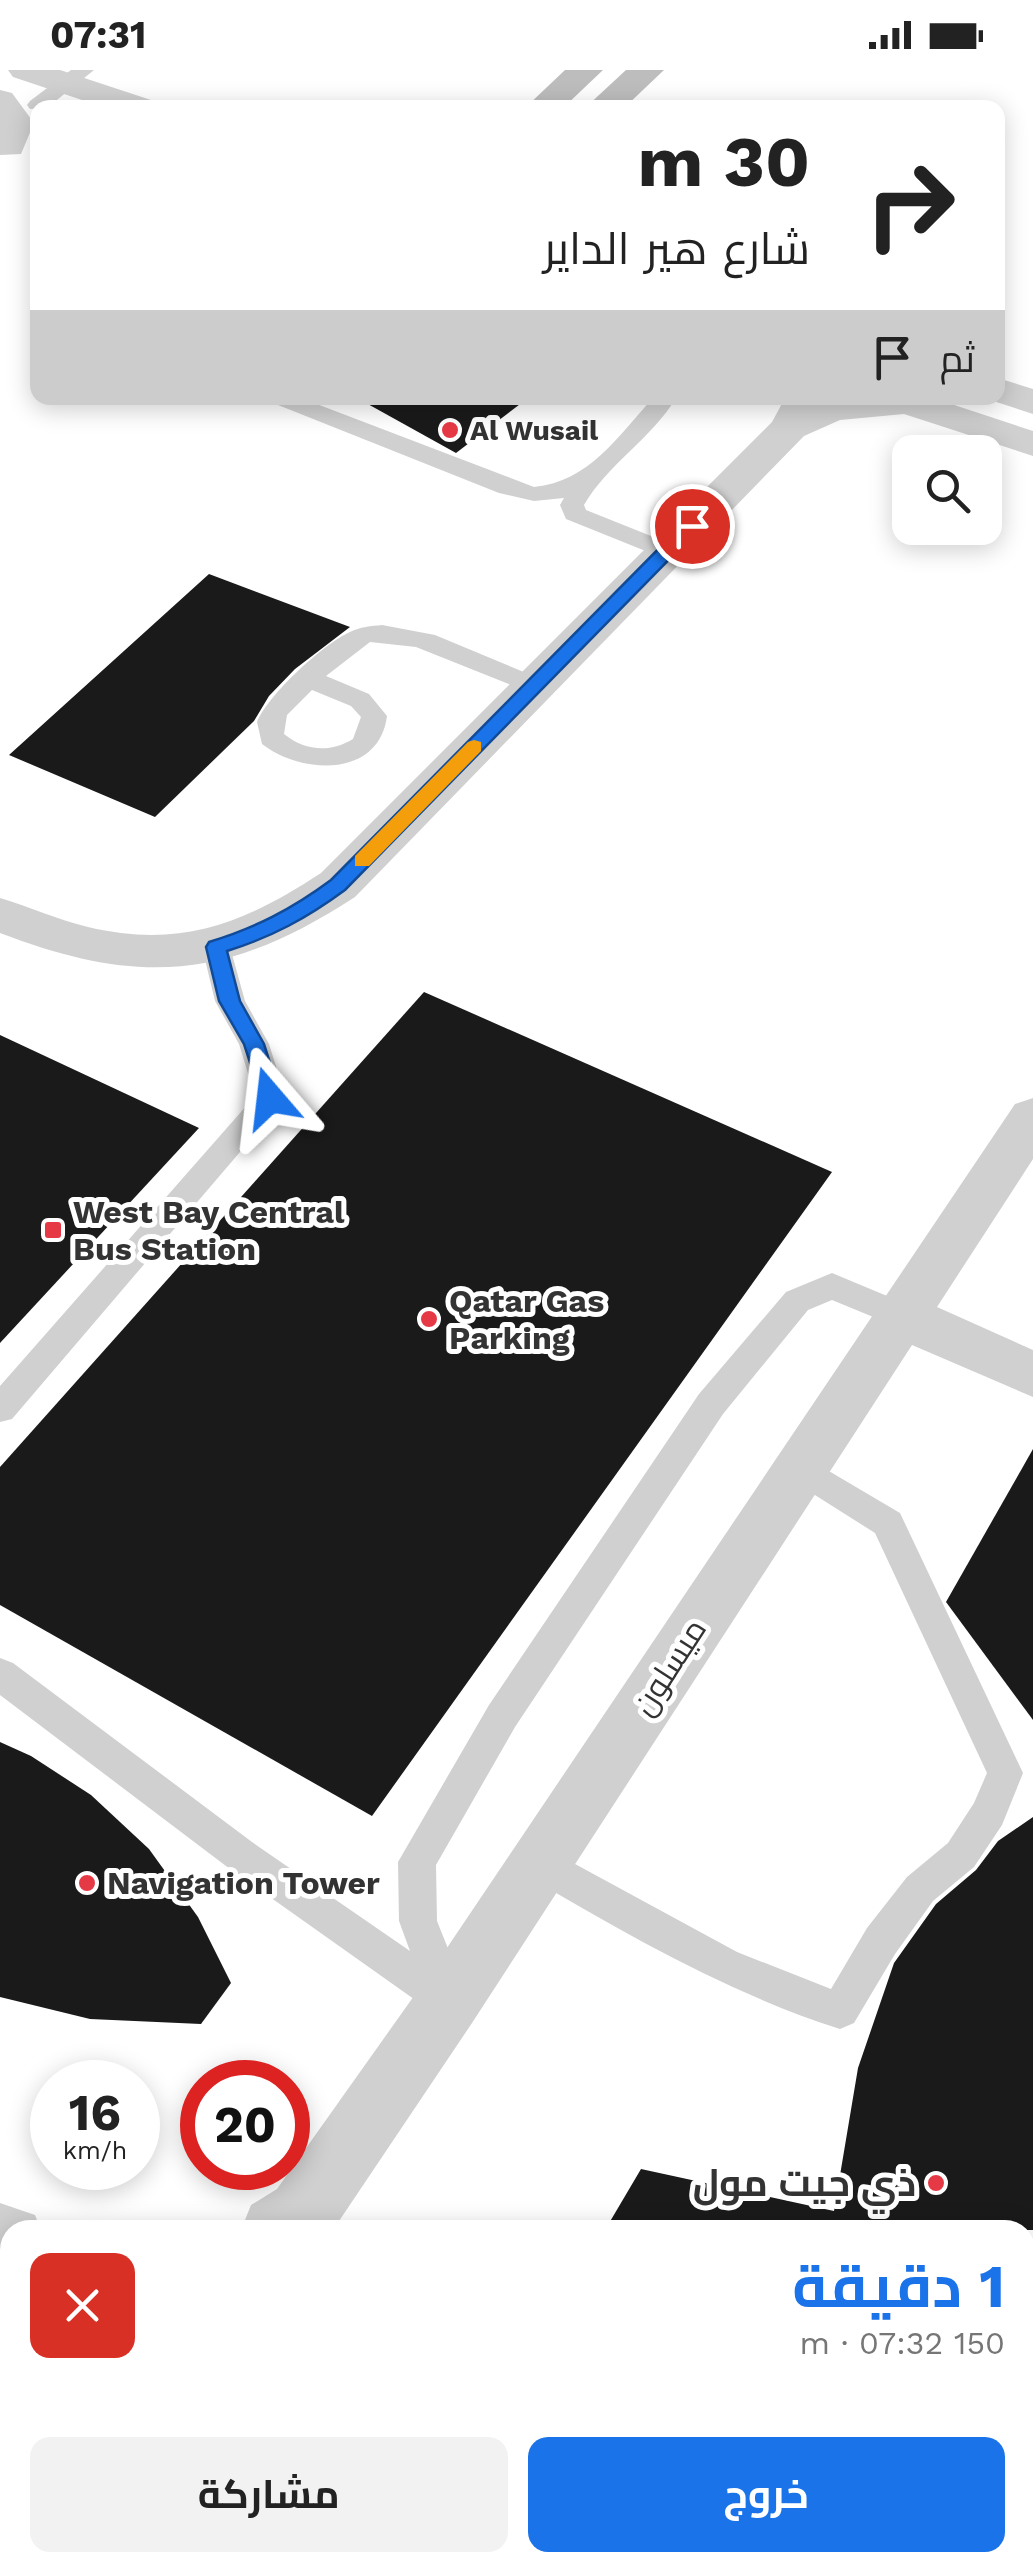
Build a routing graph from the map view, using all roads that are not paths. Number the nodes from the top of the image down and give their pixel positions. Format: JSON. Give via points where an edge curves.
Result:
{"nodes":[{"id":1,"x":25,"y":70,"type":"edge"},
{"id":2,"x":586,"y":70,"type":"edge"},
{"id":3,"x":647,"y":70,"type":"edge"},
{"id":4,"x":0,"y":92,"type":"edge"},
{"id":5,"x":0,"y":100,"type":"edge"},
{"id":6,"x":35,"y":100,"type":"edge"},
{"id":7,"x":551,"y":100,"type":"edge"},
{"id":8,"x":611,"y":100,"type":"edge"},
{"id":9,"x":30,"y":108,"type":"edge"},
{"id":10,"x":30,"y":118,"type":"edge"},
{"id":11,"x":1005,"y":392,"type":"edge"},
{"id":12,"x":1033,"y":402,"type":"edge"},
{"id":13,"x":298,"y":405,"type":"edge"},
{"id":14,"x":658,"y":405,"type":"edge"},
{"id":15,"x":863,"y":405,"type":"edge"},
{"id":16,"x":916,"y":405,"type":"edge"},
{"id":17,"x":797,"y":412,"type":"edge"},
{"id":18,"x":1033,"y":444,"type":"edge"},
{"id":19,"x":584,"y":484,"type":"junction"},
{"id":20,"x":667,"y":550,"type":"junction"},
{"id":21,"x":309,"y":679,"type":"dead end"},
{"id":22,"x":534,"y":686,"type":"junction"},
{"id":23,"x":0,"y":914,"type":"edge"},
{"id":24,"x":216,"y":947,"type":"junction"},
{"id":25,"x":1024,"y":1146,"type":"edge"},
{"id":26,"x":900,"y":1316,"type":"junction"},
{"id":27,"x":1033,"y":1374,"type":"edge"},
{"id":28,"x":0,"y":1409,"type":"edge"},
{"id":29,"x":800,"y":1468,"type":"junction"},
{"id":30,"x":0,"y":1674,"type":"edge"},
{"id":31,"x":540,"y":1864,"type":"junction"},
{"id":32,"x":450,"y":2001,"type":"junction"},
{"id":33,"x":296,"y":2220,"type":"edge"}],
"edges":[{"from":1,"to":6,"type":"street"},
{"from":2,"to":7,"type":"street"},
{"from":3,"to":8,"type":"street"},
{"from":4,"to":9,"type":"street"},
{"from":5,"to":10,"type":"street","via":[[16,123]]},
{"from":11,"to":12,"type":"street"},
{"from":13,"to":19,"type":"lane","via":[[520,492],[561,494]]},
{"from":14,"to":19,"type":"lane"},
{"from":15,"to":17,"type":"street"},
{"from":16,"to":18,"type":"street"},
{"from":17,"to":20,"type":"street"},
{"from":19,"to":20,"type":"lane","via":[[572,505],[575,514]]},
{"from":20,"to":22,"type":"street"},
{"from":21,"to":22,"type":"lane","via":[[355,640],[392,633]]},
{"from":22,"to":24,"type":"street","via":[[338,885],[261,933]]},
{"from":23,"to":24,"type":"street","via":[[102,950],[155,954]]},
{"from":24,"to":28,"type":"lane","via":[[230,1001],[254,1044],[270,1098]]},
{"from":25,"to":26,"type":"street","name":"ميسلون"},
{"from":26,"to":27,"type":"street"},
{"from":26,"to":29,"type":"street","name":"ميسلون"},
{"from":26,"to":32,"type":"lane","via":[[832,1286],[797,1301],[711,1404],[502,1716],[416,1862],[418,1921]]},
{"from":29,"to":31,"type":"street","name":"ميسلون"},
{"from":29,"to":31,"type":"lane","via":[[888,1523],[1005,1772],[989,1813],[880,1941],[840,2010],[785,1995],[719,1965]]},
{"from":30,"to":32,"type":"lane","via":[[239,1854]]},
{"from":31,"to":32,"type":"street","name":"ميسلون"},
{"from":32,"to":33,"type":"street","name":"ميسلون"}]}
